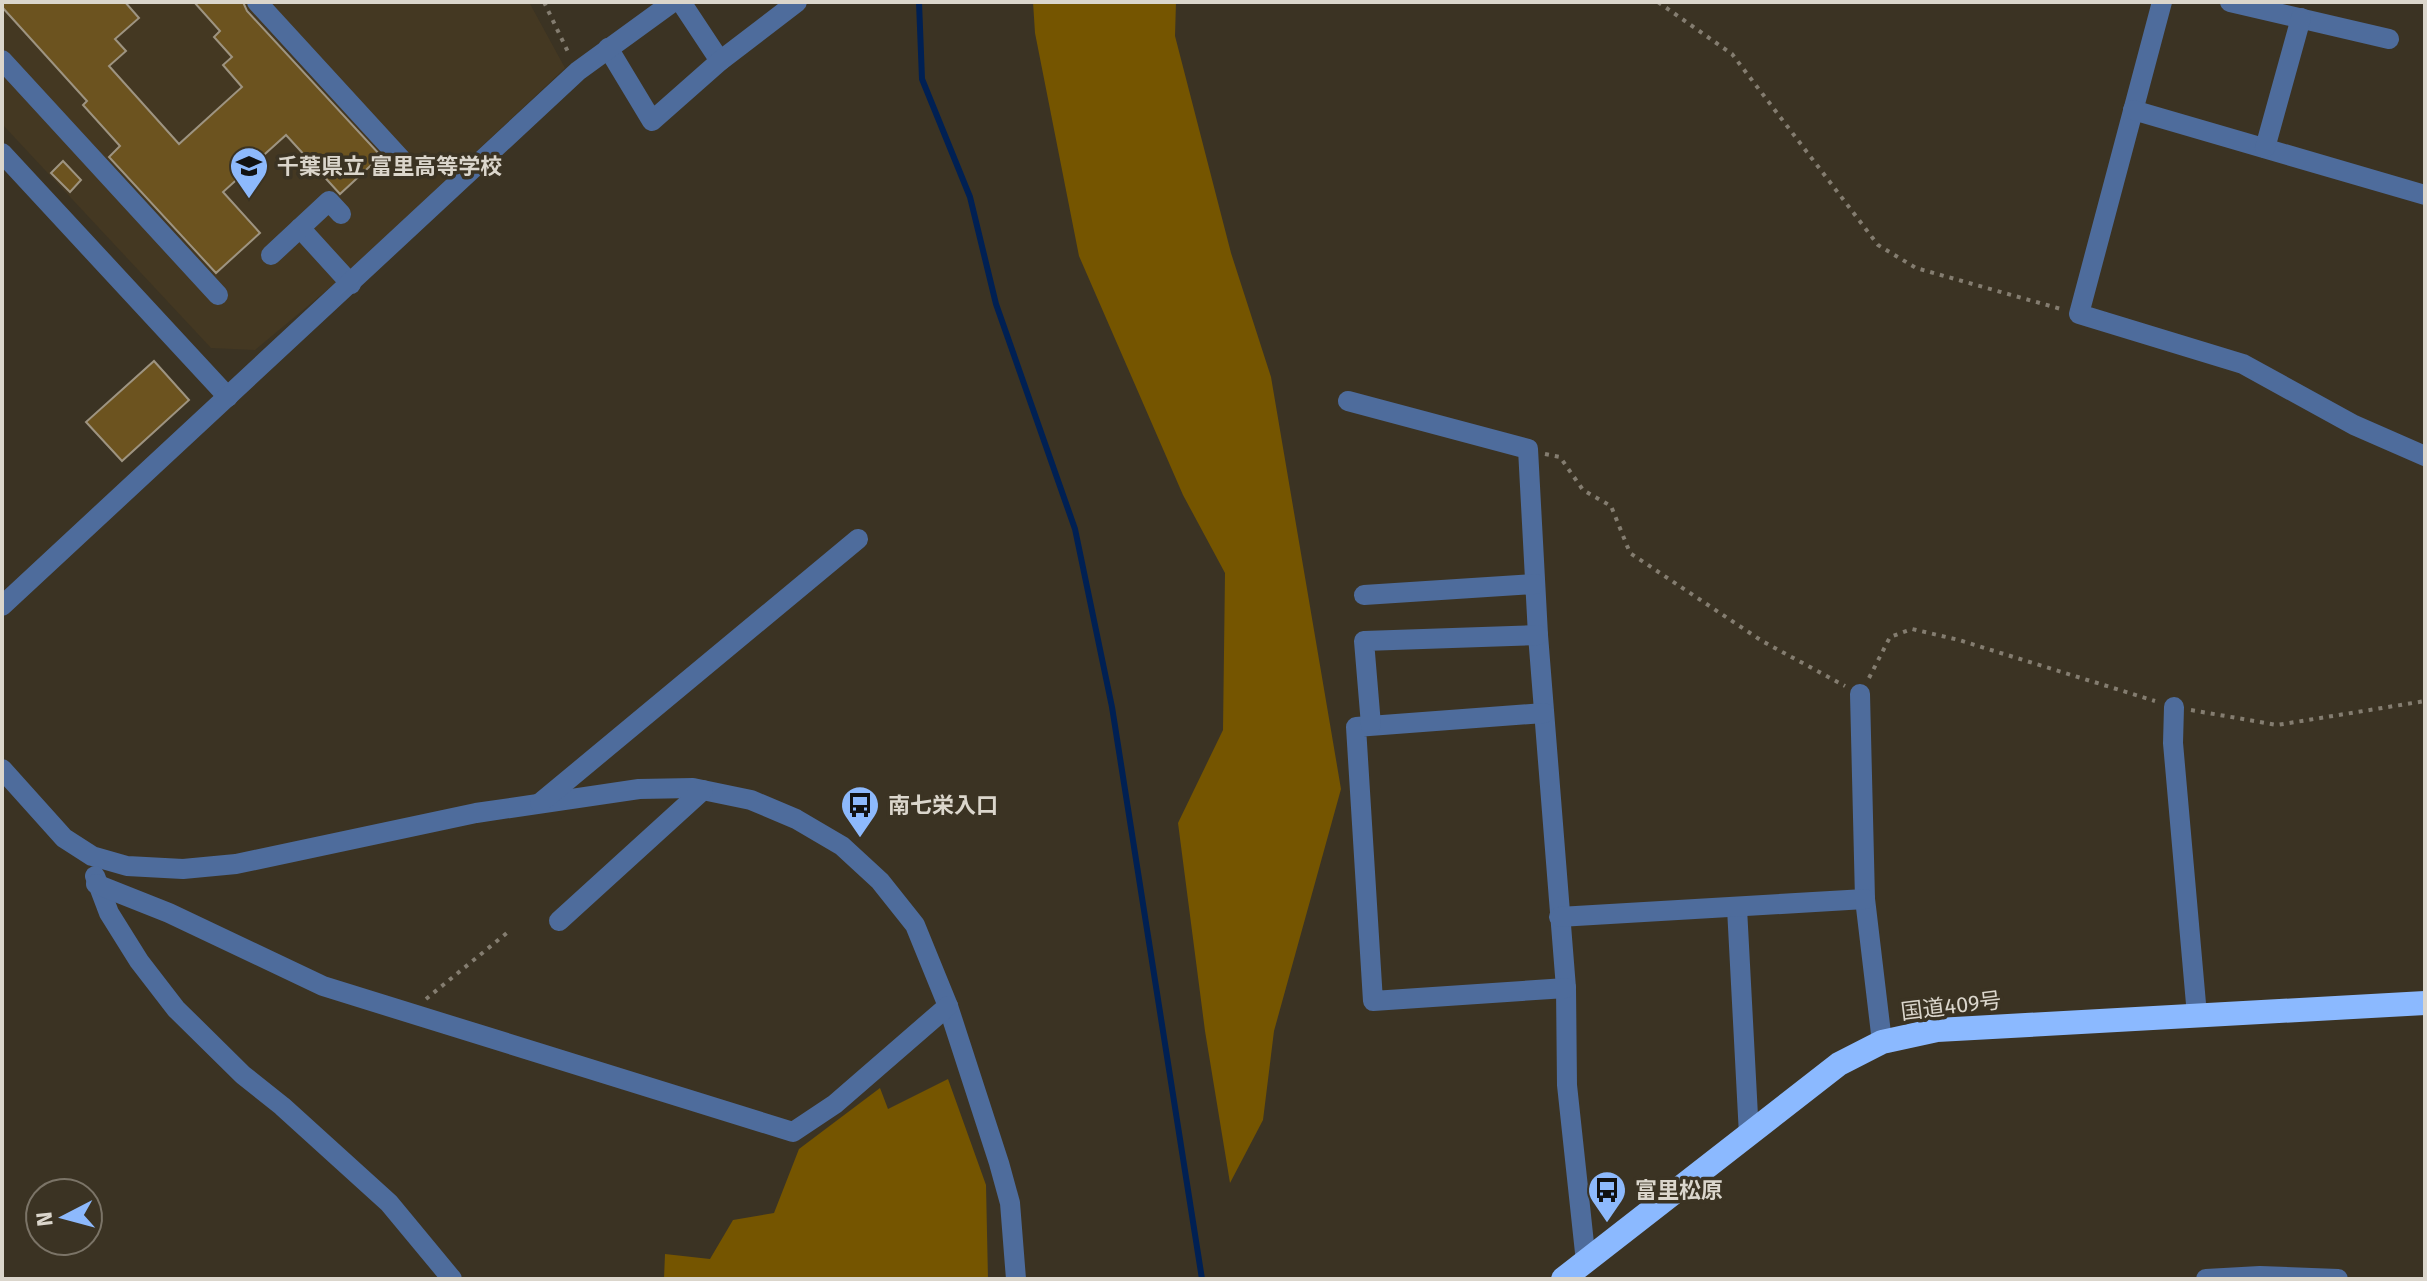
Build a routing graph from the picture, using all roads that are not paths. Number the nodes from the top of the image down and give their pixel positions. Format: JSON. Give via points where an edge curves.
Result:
{"nodes":[{"id":1,"x":257,"y":2,"type":"edge"},
{"id":2,"x":673,"y":2,"type":"edge"},
{"id":3,"x":681,"y":2,"type":"edge"},
{"id":4,"x":797,"y":2,"type":"edge"},
{"id":5,"x":2162,"y":2,"type":"edge"},
{"id":6,"x":2230,"y":2,"type":"edge"},
{"id":7,"x":2301,"y":18,"type":"junction"},
{"id":8,"x":2389,"y":39,"type":"dead end"},
{"id":9,"x":608,"y":48,"type":"junction"},
{"id":10,"x":2,"y":60,"type":"edge"},
{"id":11,"x":720,"y":61,"type":"junction"},
{"id":12,"x":2133,"y":110,"type":"junction"},
{"id":13,"x":2265,"y":148,"type":"junction"},
{"id":14,"x":2,"y":153,"type":"edge"},
{"id":15,"x":401,"y":159,"type":"dead end"},
{"id":16,"x":2425,"y":195,"type":"edge"},
{"id":17,"x":341,"y":214,"type":"dead end"},
{"id":18,"x":300,"y":228,"type":"junction"},
{"id":19,"x":271,"y":255,"type":"dead end"},
{"id":20,"x":351,"y":284,"type":"junction"},
{"id":21,"x":218,"y":295,"type":"dead end"},
{"id":22,"x":228,"y":397,"type":"junction"},
{"id":23,"x":1348,"y":401,"type":"dead end"},
{"id":24,"x":2425,"y":456,"type":"edge"},
{"id":25,"x":858,"y":539,"type":"dead end"},
{"id":26,"x":1535,"y":584,"type":"junction"},
{"id":27,"x":1364,"y":595,"type":"dead end"},
{"id":28,"x":2,"y":606,"type":"edge"},
{"id":29,"x":1538,"y":635,"type":"junction"},
{"id":30,"x":1860,"y":694,"type":"road end"},
{"id":31,"x":2174,"y":707,"type":"road end"},
{"id":32,"x":1544,"y":713,"type":"junction"},
{"id":33,"x":1371,"y":725,"type":"junction"},
{"id":34,"x":2,"y":769,"type":"edge"},
{"id":35,"x":703,"y":790,"type":"junction"},
{"id":36,"x":540,"y":803,"type":"junction"},
{"id":37,"x":92,"y":856,"type":"junction"},
{"id":38,"x":96,"y":884,"type":"junction"},
{"id":39,"x":1865,"y":899,"type":"junction"},
{"id":40,"x":1737,"y":908,"type":"junction"},
{"id":41,"x":1559,"y":917,"type":"junction"},
{"id":42,"x":559,"y":921,"type":"dead end"},
{"id":43,"x":1566,"y":988,"type":"junction"},
{"id":44,"x":2425,"y":1003,"type":"edge"},
{"id":45,"x":948,"y":1006,"type":"junction"},
{"id":46,"x":2197,"y":1015,"type":"junction"},
{"id":47,"x":1882,"y":1042,"type":"junction"},
{"id":48,"x":1749,"y":1135,"type":"junction"},
{"id":49,"x":1586,"y":1262,"type":"junction"},
{"id":50,"x":452,"y":1279,"type":"edge"},
{"id":51,"x":1016,"y":1279,"type":"edge"},
{"id":52,"x":1563,"y":1279,"type":"edge"},
{"id":53,"x":2206,"y":1279,"type":"edge"},
{"id":54,"x":2338,"y":1279,"type":"edge"}],
"edges":[{"from":1,"to":15,"type":"street"},
{"from":2,"to":9,"type":"street"},
{"from":3,"to":11,"type":"street"},
{"from":4,"to":11,"type":"street"},
{"from":5,"to":12,"type":"street"},
{"from":6,"to":7,"type":"street"},
{"from":7,"to":8,"type":"street"},
{"from":7,"to":13,"type":"street"},
{"from":9,"to":11,"type":"street","via":[[652,121]]},
{"from":9,"to":20,"type":"street"},
{"from":10,"to":21,"type":"street"},
{"from":12,"to":13,"type":"street"},
{"from":12,"to":24,"type":"street","via":[[2079,314],[2243,364],[2354,425]]},
{"from":13,"to":16,"type":"street"},
{"from":14,"to":22,"type":"street"},
{"from":17,"to":18,"type":"street","via":[[329,201]]},
{"from":18,"to":19,"type":"street"},
{"from":18,"to":20,"type":"street"},
{"from":20,"to":22,"type":"street"},
{"from":22,"to":28,"type":"street"},
{"from":23,"to":26,"type":"street","via":[[1528,449]]},
{"from":25,"to":36,"type":"street"},
{"from":26,"to":27,"type":"street"},
{"from":26,"to":29,"type":"street"},
{"from":29,"to":32,"type":"street"},
{"from":29,"to":33,"type":"street","via":[[1364,641]]},
{"from":30,"to":39,"type":"street"},
{"from":31,"to":46,"type":"street"},
{"from":32,"to":33,"type":"street"},
{"from":32,"to":41,"type":"street"},
{"from":33,"to":43,"type":"street","via":[[1356,727],[1373,1001]]},
{"from":34,"to":37,"type":"street","via":[[64,838]]},
{"from":35,"to":36,"type":"street","via":[[639,789]]},
{"from":35,"to":42,"type":"street"},
{"from":35,"to":45,"type":"street","via":[[751,800],[842,846],[880,881],[915,925]]},
{"from":36,"to":37,"type":"street","via":[[236,864],[183,869],[127,866]]},
{"from":37,"to":38,"type":"street"},
{"from":38,"to":45,"type":"street","via":[[323,986],[793,1132],[835,1104]]},
{"from":38,"to":50,"type":"street","via":[[124,937],[176,1009],[389,1203]]},
{"from":39,"to":40,"type":"street"},
{"from":39,"to":47,"type":"street"},
{"from":40,"to":41,"type":"street"},
{"from":40,"to":48,"type":"street"},
{"from":41,"to":43,"type":"street"},
{"from":43,"to":49,"type":"street","via":[[1567,1085]]},
{"from":44,"to":46,"type":"highway","name":"国道409号"},
{"from":45,"to":51,"type":"street","via":[[1010,1203]]},
{"from":46,"to":47,"type":"highway","name":"国道409号","via":[[1937,1030]]},
{"from":47,"to":48,"type":"highway","name":"国道409号","via":[[1839,1064]]},
{"from":48,"to":49,"type":"highway","name":"国道409号"},
{"from":49,"to":52,"type":"highway","name":"国道409号"},
{"from":53,"to":54,"type":"street"}]}
